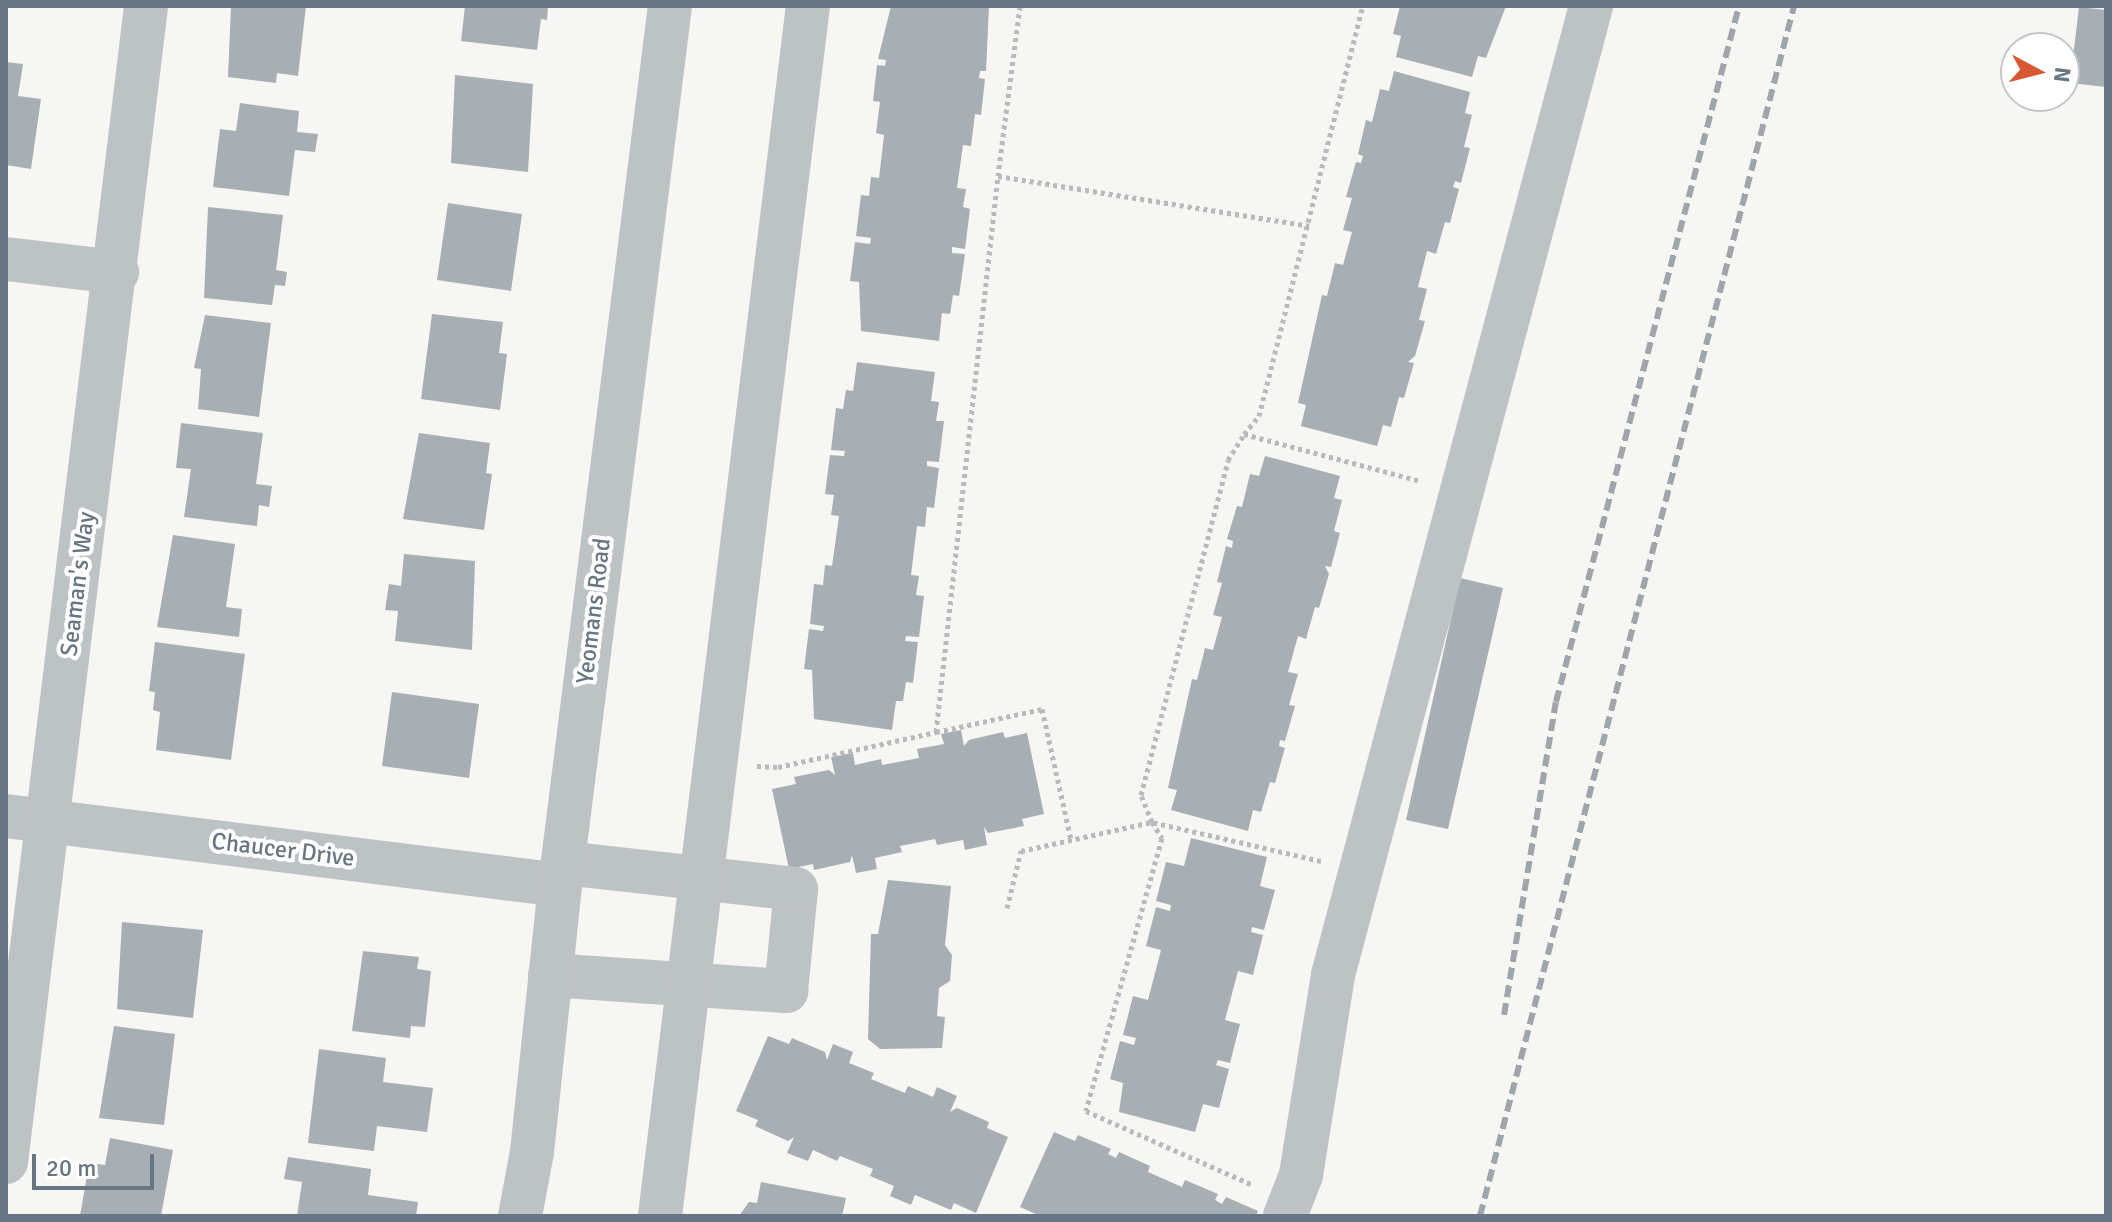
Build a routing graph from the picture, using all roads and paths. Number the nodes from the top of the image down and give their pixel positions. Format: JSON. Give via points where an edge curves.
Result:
{"nodes":[{"id":1,"x":146,"y":6,"type":"edge"},
{"id":2,"x":670,"y":6,"type":"edge"},
{"id":3,"x":808,"y":6,"type":"edge"},
{"id":4,"x":1020,"y":6,"type":"edge"},
{"id":5,"x":1363,"y":6,"type":"edge"},
{"id":6,"x":1591,"y":6,"type":"edge"},
{"id":7,"x":998,"y":176,"type":"junction"},
{"id":8,"x":1309,"y":226,"type":"junction"},
{"id":9,"x":6,"y":259,"type":"edge"},
{"id":10,"x":117,"y":272,"type":"junction"},
{"id":11,"x":1244,"y":434,"type":"junction"},
{"id":12,"x":1461,"y":492,"type":"junction"},
{"id":13,"x":936,"y":732,"type":"junction"},
{"id":14,"x":714,"y":764,"type":"junction"},
{"id":15,"x":6,"y":816,"type":"edge"},
{"id":16,"x":49,"y":821,"type":"junction"},
{"id":17,"x":1152,"y":822,"type":"junction"},
{"id":18,"x":1071,"y":840,"type":"junction"},
{"id":19,"x":1361,"y":870,"type":"junction"},
{"id":20,"x":562,"y":874,"type":"junction"},
{"id":21,"x":698,"y":881,"type":"junction"},
{"id":22,"x":1007,"y":908,"type":"dead end"},
{"id":23,"x":550,"y":975,"type":"junction"},
{"id":24,"x":687,"y":984,"type":"junction"},
{"id":25,"x":6,"y":1162,"type":"edge"},
{"id":26,"x":1288,"y":1208,"type":"edge"},
{"id":27,"x":520,"y":1216,"type":"edge"},
{"id":28,"x":660,"y":1216,"type":"edge"}],
"edges":[{"from":1,"to":10,"type":"street","name":"Seaman's Way"},
{"from":2,"to":20,"type":"street","name":"Yeomans Road"},
{"from":3,"to":14,"type":"street"},
{"from":4,"to":7,"type":"path"},
{"from":5,"to":8,"type":"path"},
{"from":6,"to":12,"type":"street"},
{"from":7,"to":8,"type":"path"},
{"from":7,"to":13,"type":"path"},
{"from":8,"to":11,"type":"path","via":[[1259,416]]},
{"from":9,"to":10,"type":"street"},
{"from":10,"to":16,"type":"street","name":"Seaman's Way"},
{"from":11,"to":12,"type":"path"},
{"from":11,"to":17,"type":"path","via":[[1228,460],[1141,795]]},
{"from":12,"to":19,"type":"street"},
{"from":13,"to":14,"type":"path","via":[[778,767]]},
{"from":13,"to":18,"type":"path","via":[[1042,709]]},
{"from":14,"to":21,"type":"street"},
{"from":15,"to":16,"type":"street","name":"Chaucer Drive"},
{"from":16,"to":20,"type":"street","name":"Chaucer Drive"},
{"from":16,"to":25,"type":"street","name":"Seaman's Way"},
{"from":17,"to":18,"type":"path"},
{"from":17,"to":19,"type":"path"},
{"from":17,"to":26,"type":"path","via":[[1162,838],[1086,1111]]},
{"from":18,"to":22,"type":"path","via":[[1021,851]]},
{"from":19,"to":26,"type":"street","via":[[1333,975],[1301,1175]]},
{"from":20,"to":21,"type":"street","name":"Chaucer Drive"},
{"from":20,"to":23,"type":"street","name":"Yeomans Road"},
{"from":21,"to":24,"type":"street"},
{"from":21,"to":24,"type":"street","name":"Chaucer Drive","via":[[796,889],[786,991]]},
{"from":23,"to":24,"type":"street"},
{"from":23,"to":27,"type":"street","name":"Yeomans Road","via":[[532,1152]]},
{"from":24,"to":28,"type":"street"}]}
